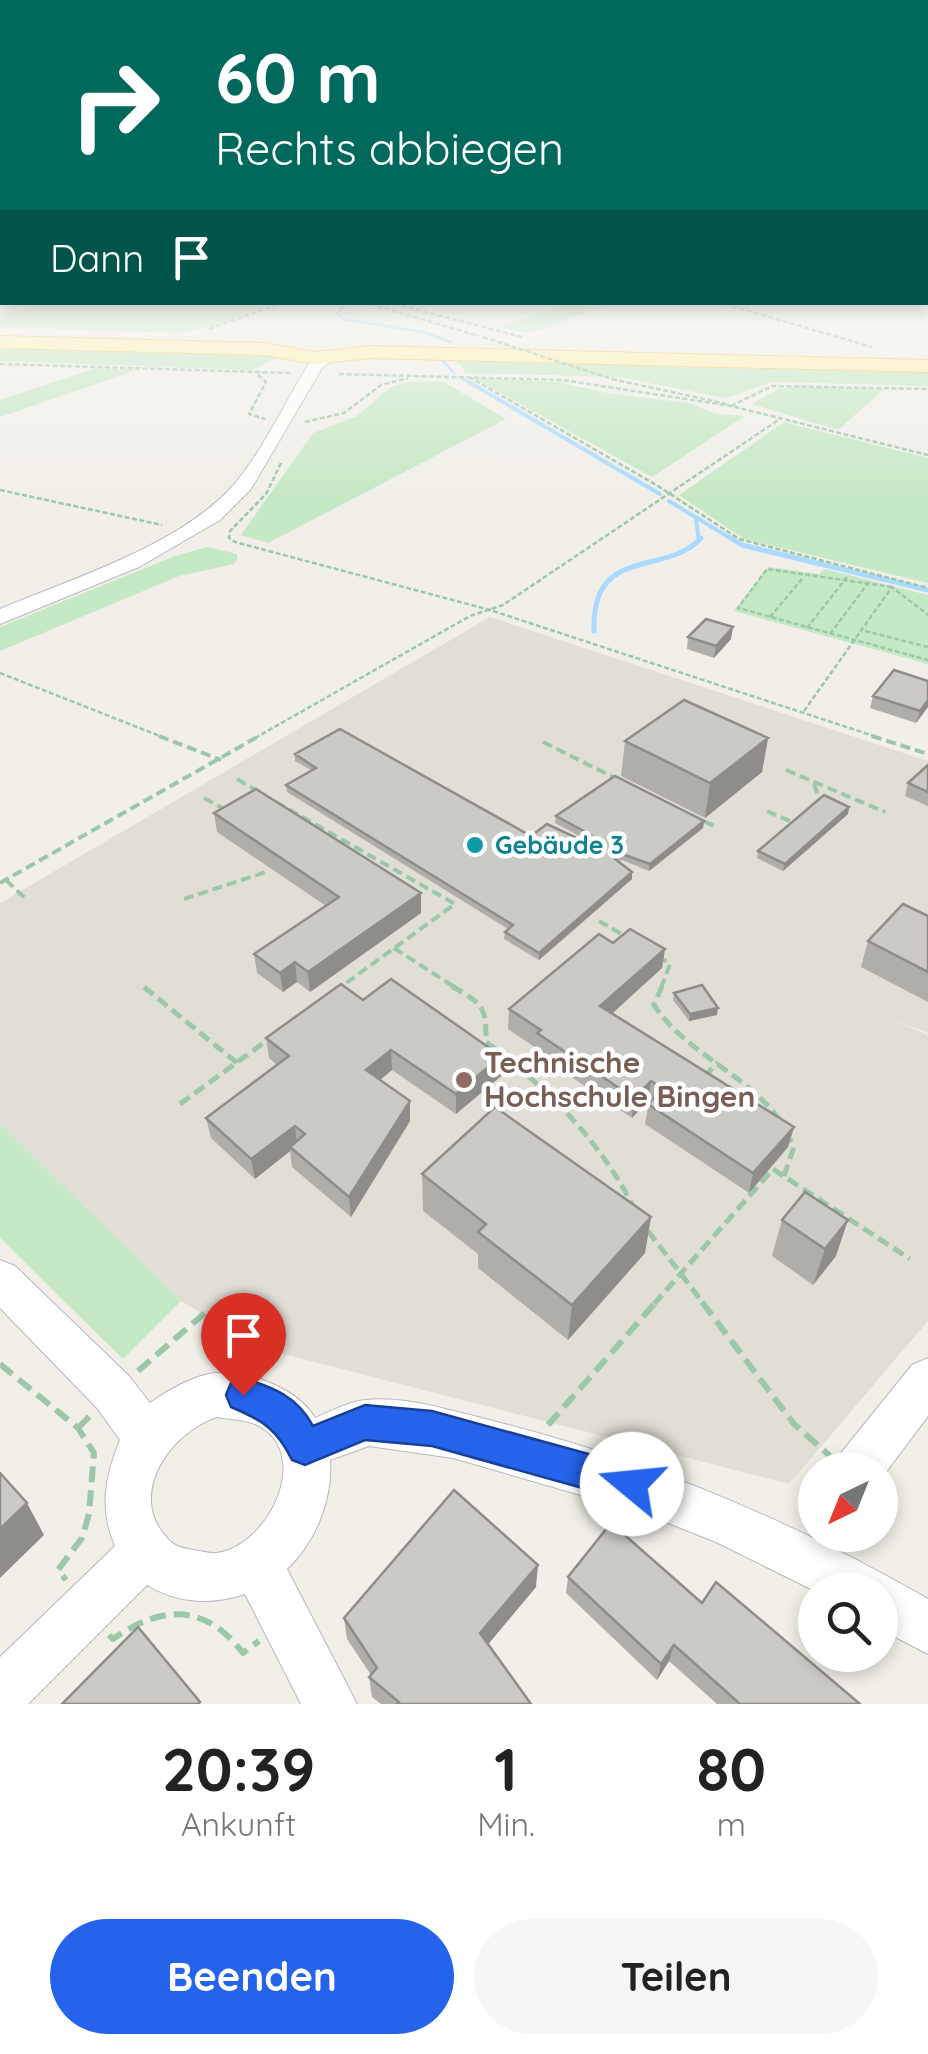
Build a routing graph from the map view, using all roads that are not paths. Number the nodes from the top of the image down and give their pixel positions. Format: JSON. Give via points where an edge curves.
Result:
{"nodes":[{"id":1,"x":45,"y":341,"type":"edge"},
{"id":2,"x":293,"y":349,"type":"junction"},
{"id":3,"x":338,"y":352,"type":"junction"},
{"id":4,"x":928,"y":363,"type":"edge"},
{"id":5,"x":290,"y":421,"type":"junction"},
{"id":6,"x":0,"y":617,"type":"edge"},
{"id":7,"x":0,"y":1278,"type":"edge"},
{"id":8,"x":928,"y":1380,"type":"edge"},
{"id":9,"x":148,"y":1439,"type":"junction"},
{"id":10,"x":305,"y":1447,"type":"junction"},
{"id":11,"x":859,"y":1452,"type":"edge"},
{"id":12,"x":798,"y":1541,"type":"edge"},
{"id":13,"x":145,"y":1552,"type":"junction"},
{"id":14,"x":822,"y":1552,"type":"edge"},
{"id":15,"x":257,"y":1564,"type":"junction"},
{"id":16,"x":844,"y":1572,"type":"edge"},
{"id":17,"x":898,"y":1610,"type":"edge"},
{"id":18,"x":928,"y":1628,"type":"edge"},
{"id":19,"x":0,"y":1694,"type":"edge"},
{"id":20,"x":330,"y":1704,"type":"edge"}],
"edges":[{"from":1,"to":2,"type":"main road"},
{"from":2,"to":3,"type":"main road"},
{"from":2,"to":5,"type":"street","via":[[300,365]]},
{"from":3,"to":4,"type":"main road"},
{"from":3,"to":5,"type":"street","via":[[316,365]]},
{"from":5,"to":6,"type":"street","via":[[214,516],[151,552]]},
{"from":7,"to":9,"type":"street","via":[[113,1392]]},
{"from":8,"to":11,"type":"street"},
{"from":9,"to":10,"type":"street","via":[[192,1403],[243,1395],[270,1404],[292,1422]]},
{"from":9,"to":13,"type":"street","via":[[127,1496],[131,1526]]},
{"from":10,"to":12,"type":"street","via":[[365,1423],[432,1429],[666,1494]]},
{"from":10,"to":15,"type":"street","via":[[306,1498],[296,1523]]},
{"from":13,"to":15,"type":"street","via":[[167,1570],[195,1578]]},
{"from":13,"to":19,"type":"street"},
{"from":14,"to":16,"type":"street"},
{"from":15,"to":20,"type":"street"},
{"from":17,"to":18,"type":"street"}]}
